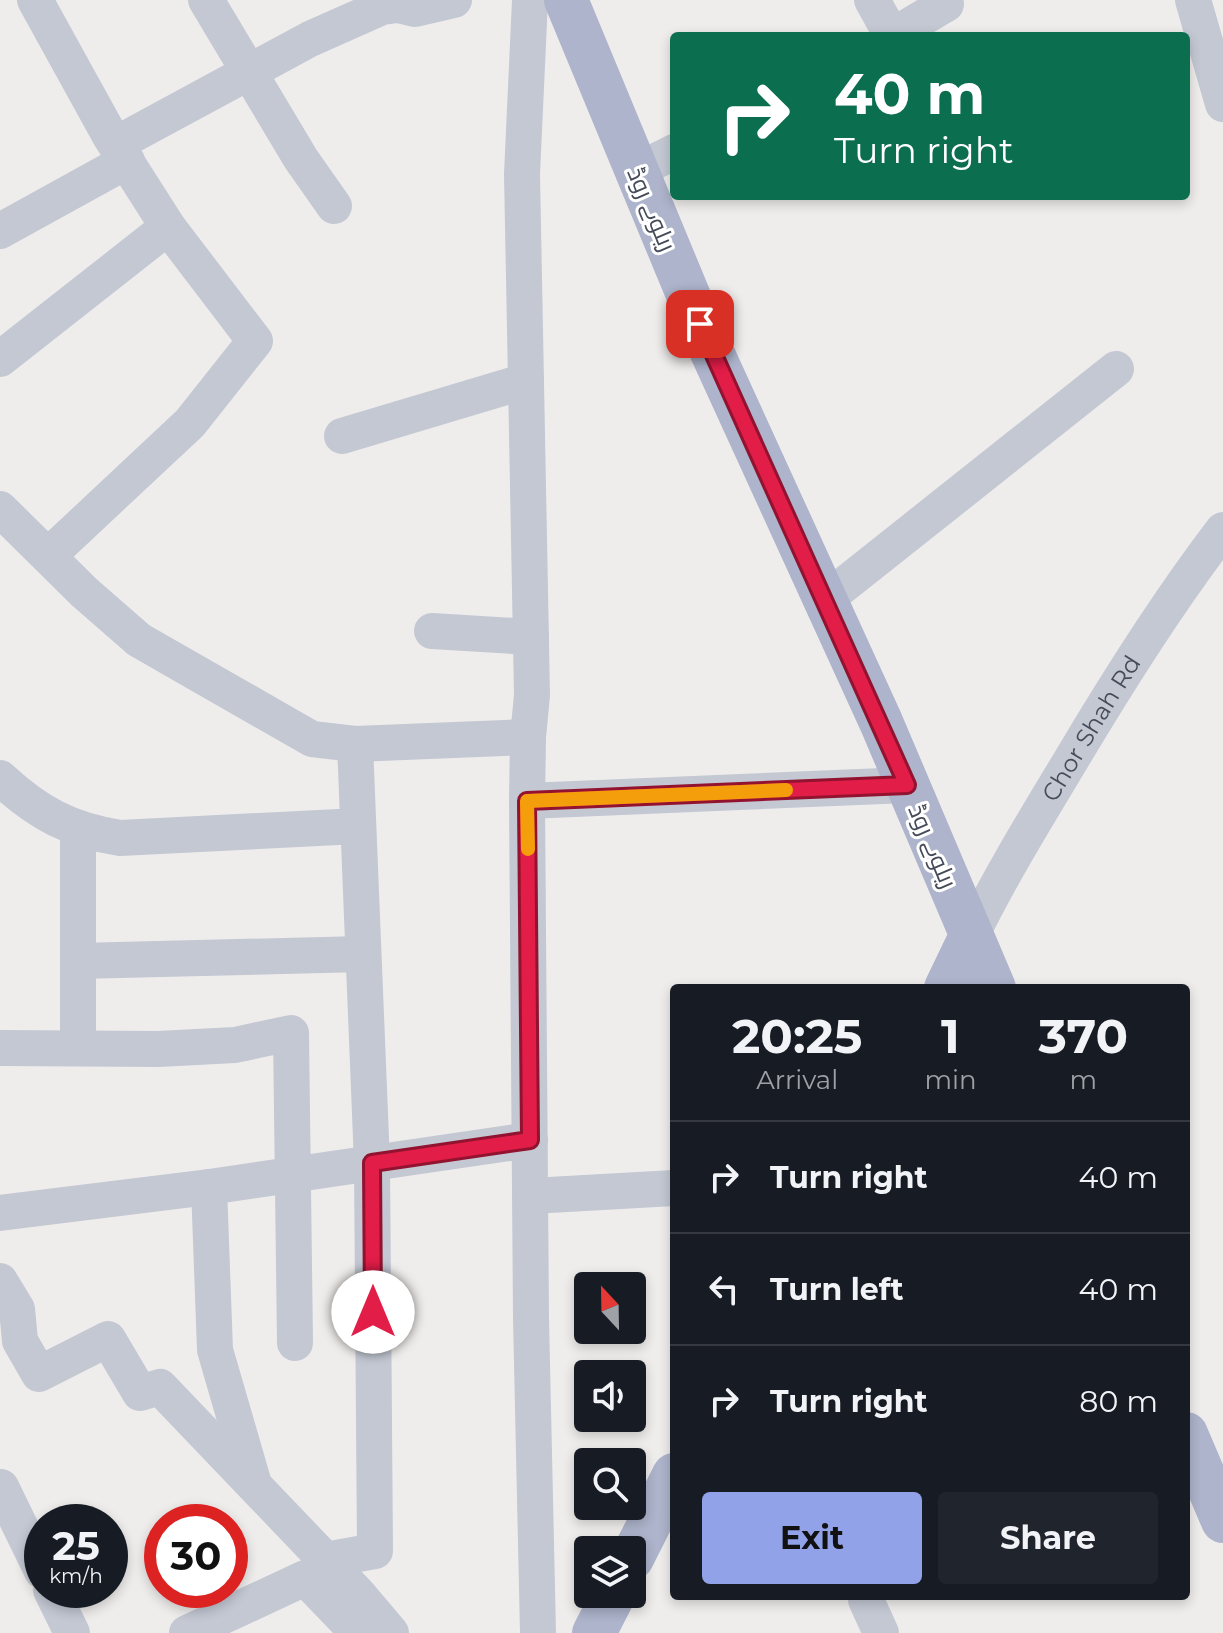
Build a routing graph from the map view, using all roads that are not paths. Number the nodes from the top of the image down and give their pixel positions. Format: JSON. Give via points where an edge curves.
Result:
{"nodes":[{"id":1,"x":35,"y":0,"type":"edge"},
{"id":2,"x":206,"y":0,"type":"edge"},
{"id":3,"x":454,"y":0,"type":"edge"},
{"id":4,"x":530,"y":0,"type":"edge"},
{"id":5,"x":566,"y":0,"type":"edge"},
{"id":6,"x":872,"y":0,"type":"edge"},
{"id":7,"x":945,"y":0,"type":"edge"},
{"id":8,"x":407,"y":4,"type":"edge"},
{"id":9,"x":328,"y":14,"type":"edge"},
{"id":10,"x":1206,"y":18,"type":"edge"},
{"id":11,"x":890,"y":32,"type":"edge"},
{"id":12,"x":899,"y":32,"type":"edge"},
{"id":13,"x":249,"y":72,"type":"junction"},
{"id":14,"x":1223,"y":104,"type":"edge"},
{"id":15,"x":122,"y":153,"type":"junction"},
{"id":16,"x":670,"y":154,"type":"edge"},
{"id":17,"x":636,"y":171,"type":"junction"},
{"id":18,"x":334,"y":206,"type":"dead end"},
{"id":19,"x":168,"y":227,"type":"junction"},
{"id":20,"x":0,"y":231,"type":"edge"},
{"id":21,"x":0,"y":359,"type":"edge"},
{"id":22,"x":1116,"y":369,"type":"dead end"},
{"id":23,"x":526,"y":381,"type":"junction"},
{"id":24,"x":342,"y":436,"type":"dead end"},
{"id":25,"x":0,"y":509,"type":"edge"},
{"id":26,"x":1223,"y":530,"type":"edge"},
{"id":27,"x":48,"y":556,"type":"junction"},
{"id":28,"x":825,"y":600,"type":"junction"},
{"id":29,"x":432,"y":631,"type":"dead end"},
{"id":30,"x":531,"y":637,"type":"junction"},
{"id":31,"x":528,"y":737,"type":"junction"},
{"id":32,"x":355,"y":744,"type":"junction"},
{"id":33,"x":0,"y":778,"type":"edge"},
{"id":34,"x":907,"y":785,"type":"junction"},
{"id":35,"x":527,"y":801,"type":"junction"},
{"id":36,"x":358,"y":826,"type":"junction"},
{"id":37,"x":78,"y":829,"type":"junction"},
{"id":38,"x":971,"y":936,"type":"junction"},
{"id":39,"x":363,"y":954,"type":"junction"},
{"id":40,"x":78,"y":961,"type":"junction"},
{"id":41,"x":948,"y":984,"type":"edge"},
{"id":42,"x":992,"y":984,"type":"edge"},
{"id":43,"x":0,"y":1048,"type":"edge"},
{"id":44,"x":78,"y":1048,"type":"junction"},
{"id":45,"x":530,"y":1140,"type":"junction"},
{"id":46,"x":372,"y":1163,"type":"junction"},
{"id":47,"x":291,"y":1175,"type":"junction"},
{"id":48,"x":209,"y":1187,"type":"junction"},
{"id":49,"x":670,"y":1188,"type":"edge"},
{"id":50,"x":531,"y":1196,"type":"junction"},
{"id":51,"x":0,"y":1213,"type":"edge"},
{"id":52,"x":0,"y":1281,"type":"edge"},
{"id":53,"x":295,"y":1343,"type":"dead end"},
{"id":54,"x":1190,"y":1448,"type":"edge"},
{"id":55,"x":670,"y":1483,"type":"edge"},
{"id":56,"x":254,"y":1486,"type":"junction"},
{"id":57,"x":1,"y":1487,"type":"edge"},
{"id":58,"x":1205,"y":1500,"type":"edge"},
{"id":59,"x":24,"y":1534,"type":"edge"},
{"id":60,"x":643,"y":1536,"type":"edge"},
{"id":61,"x":325,"y":1560,"type":"junction"},
{"id":62,"x":866,"y":1600,"type":"dead end"},
{"id":63,"x":60,"y":1608,"type":"edge"},
{"id":64,"x":607,"y":1608,"type":"edge"},
{"id":65,"x":72,"y":1633,"type":"edge"},
{"id":66,"x":187,"y":1633,"type":"edge"},
{"id":67,"x":358,"y":1633,"type":"edge"},
{"id":68,"x":391,"y":1633,"type":"edge"},
{"id":69,"x":538,"y":1633,"type":"edge"},
{"id":70,"x":594,"y":1633,"type":"edge"},
{"id":71,"x":881,"y":1633,"type":"edge"}],
"edges":[{"from":1,"to":15,"type":"street"},
{"from":2,"to":13,"type":"street"},
{"from":3,"to":8,"type":"street","via":[[415,9]]},
{"from":4,"to":23,"type":"street","via":[[522,174]]},
{"from":5,"to":17,"type":"main road","name":"ریلوے روڈ"},
{"from":6,"to":11,"type":"street"},
{"from":7,"to":12,"type":"street"},
{"from":8,"to":9,"type":"street"},
{"from":9,"to":13,"type":"street"},
{"from":10,"to":14,"type":"street"},
{"from":13,"to":15,"type":"street"},
{"from":13,"to":18,"type":"street"},
{"from":15,"to":19,"type":"street"},
{"from":15,"to":20,"type":"street"},
{"from":16,"to":17,"type":"street"},
{"from":17,"to":28,"type":"main road","name":"ریلوے روڈ"},
{"from":19,"to":21,"type":"street"},
{"from":19,"to":27,"type":"street","via":[[255,341],[190,423]]},
{"from":22,"to":28,"type":"street"},
{"from":23,"to":24,"type":"street"},
{"from":23,"to":30,"type":"street"},
{"from":25,"to":27,"type":"street"},
{"from":26,"to":38,"type":"street","name":"Chor Shah Rd","via":[[1116,686],[997,883]]},
{"from":27,"to":32,"type":"street","via":[[139,640],[312,739]]},
{"from":28,"to":34,"type":"main road","name":"ریلوے روڈ"},
{"from":29,"to":30,"type":"street"},
{"from":30,"to":31,"type":"street"},
{"from":31,"to":32,"type":"street"},
{"from":31,"to":35,"type":"street"},
{"from":32,"to":36,"type":"street"},
{"from":33,"to":37,"type":"street","via":[[49,816]]},
{"from":34,"to":35,"type":"street"},
{"from":34,"to":38,"type":"main road","name":"ریلوے روڈ"},
{"from":35,"to":45,"type":"street"},
{"from":36,"to":37,"type":"street","via":[[120,838]]},
{"from":36,"to":39,"type":"street"},
{"from":37,"to":40,"type":"street"},
{"from":38,"to":41,"type":"main road"},
{"from":38,"to":42,"type":"main road","name":"ریلوے روڈ"},
{"from":39,"to":40,"type":"street"},
{"from":39,"to":46,"type":"street"},
{"from":40,"to":44,"type":"street"},
{"from":43,"to":44,"type":"street"},
{"from":44,"to":47,"type":"street","via":[[235,1045],[291,1033]]},
{"from":45,"to":46,"type":"street"},
{"from":45,"to":50,"type":"street"},
{"from":46,"to":47,"type":"street"},
{"from":46,"to":61,"type":"street","via":[[375,1551]]},
{"from":47,"to":48,"type":"street"},
{"from":47,"to":53,"type":"street"},
{"from":48,"to":51,"type":"street"},
{"from":48,"to":56,"type":"street","via":[[215,1350]]},
{"from":49,"to":50,"type":"street"},
{"from":50,"to":69,"type":"street"},
{"from":52,"to":56,"type":"street","via":[[17,1309],[20,1341],[39,1374],[108,1339],[140,1393],[160,1387]]},
{"from":54,"to":58,"type":"main road"},
{"from":55,"to":60,"type":"main road"},
{"from":56,"to":61,"type":"street"},
{"from":57,"to":59,"type":"street"},
{"from":61,"to":68,"type":"street"},
{"from":62,"to":71,"type":"street"},
{"from":63,"to":65,"type":"street"},
{"from":64,"to":70,"type":"main road"},
{"from":66,"to":67,"type":"street","via":[[305,1578]]}]}
